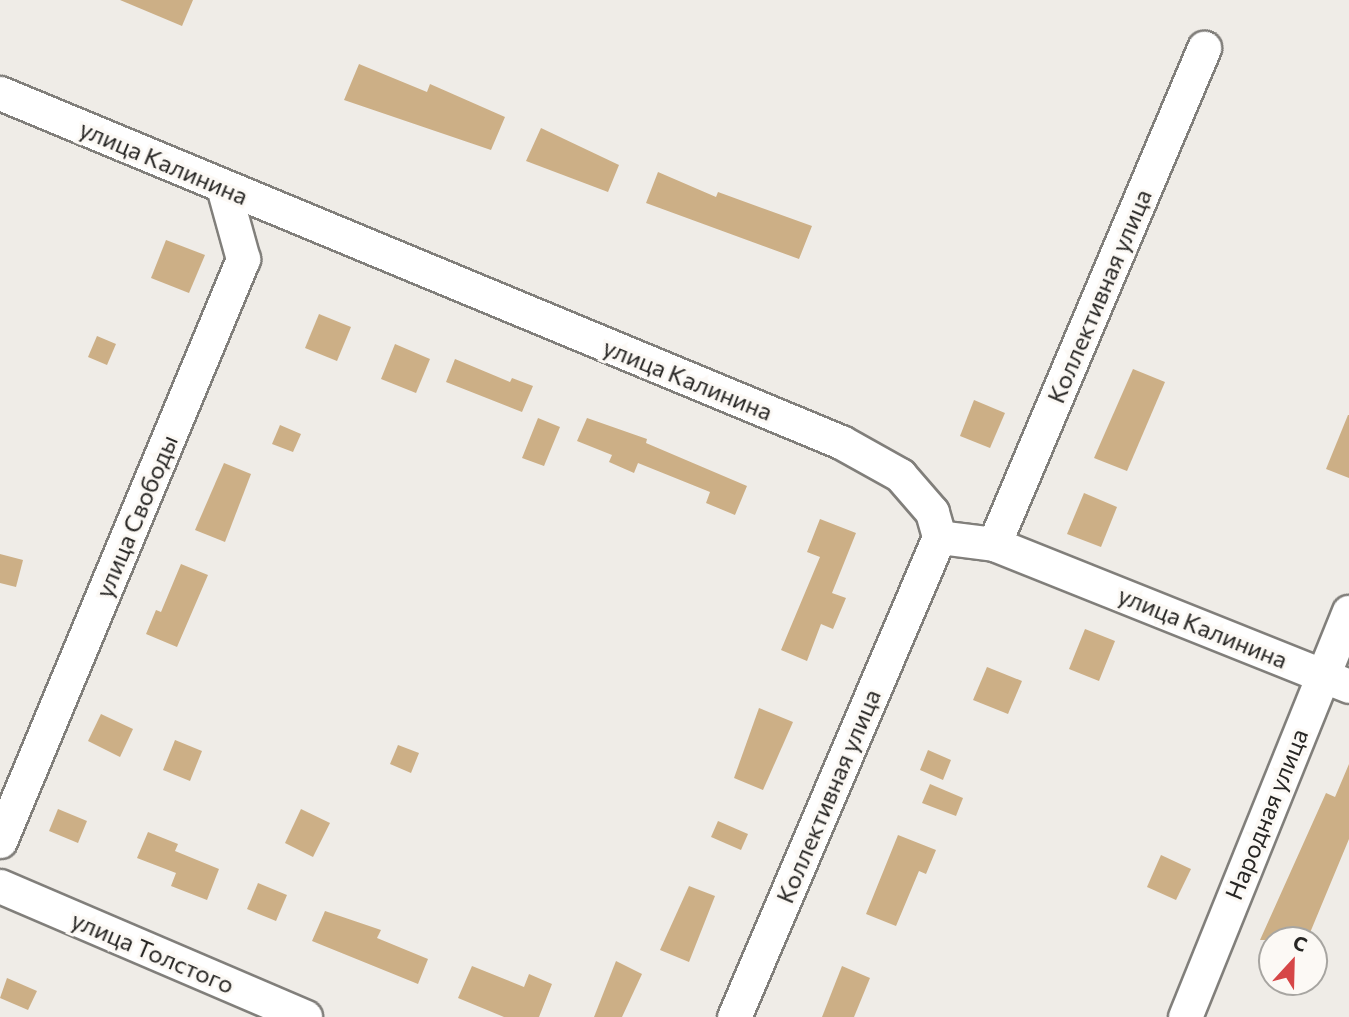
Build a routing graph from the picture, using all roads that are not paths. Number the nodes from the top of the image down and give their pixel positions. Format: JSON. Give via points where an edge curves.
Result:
{"nodes":[{"id":1,"x":1204,"y":48,"type":"dead end"},
{"id":2,"x":0,"y":93,"type":"edge"},
{"id":3,"x":223,"y":187,"type":"junction"},
{"id":4,"x":939,"y":537,"type":"junction"},
{"id":5,"x":994,"y":544,"type":"junction"},
{"id":6,"x":1349,"y":612,"type":"edge"},
{"id":7,"x":1336,"y":680,"type":"edge"},
{"id":8,"x":0,"y":841,"type":"edge"},
{"id":9,"x":0,"y":886,"type":"edge"},
{"id":10,"x":305,"y":1017,"type":"edge"},
{"id":11,"x":734,"y":1017,"type":"edge"},
{"id":12,"x":1185,"y":1017,"type":"edge"}],
"edges":[{"from":1,"to":5,"type":"street","name":"Коллективная улица"},
{"from":2,"to":3,"type":"street","name":"улица Калинина"},
{"from":3,"to":4,"type":"street","name":"улица Калинина","via":[[841,442],[900,475],[932,512]]},
{"from":3,"to":8,"type":"street","name":"улица Свободы","via":[[243,260]]},
{"from":4,"to":5,"type":"street","name":"улица Калинина"},
{"from":4,"to":11,"type":"street","name":"Коллективная улица"},
{"from":5,"to":7,"type":"street","name":"улица Калинина"},
{"from":6,"to":7,"type":"street","name":"Народная улица"},
{"from":7,"to":12,"type":"street","name":"Народная улица"},
{"from":9,"to":10,"type":"street","name":"улица Толстого"}]}
